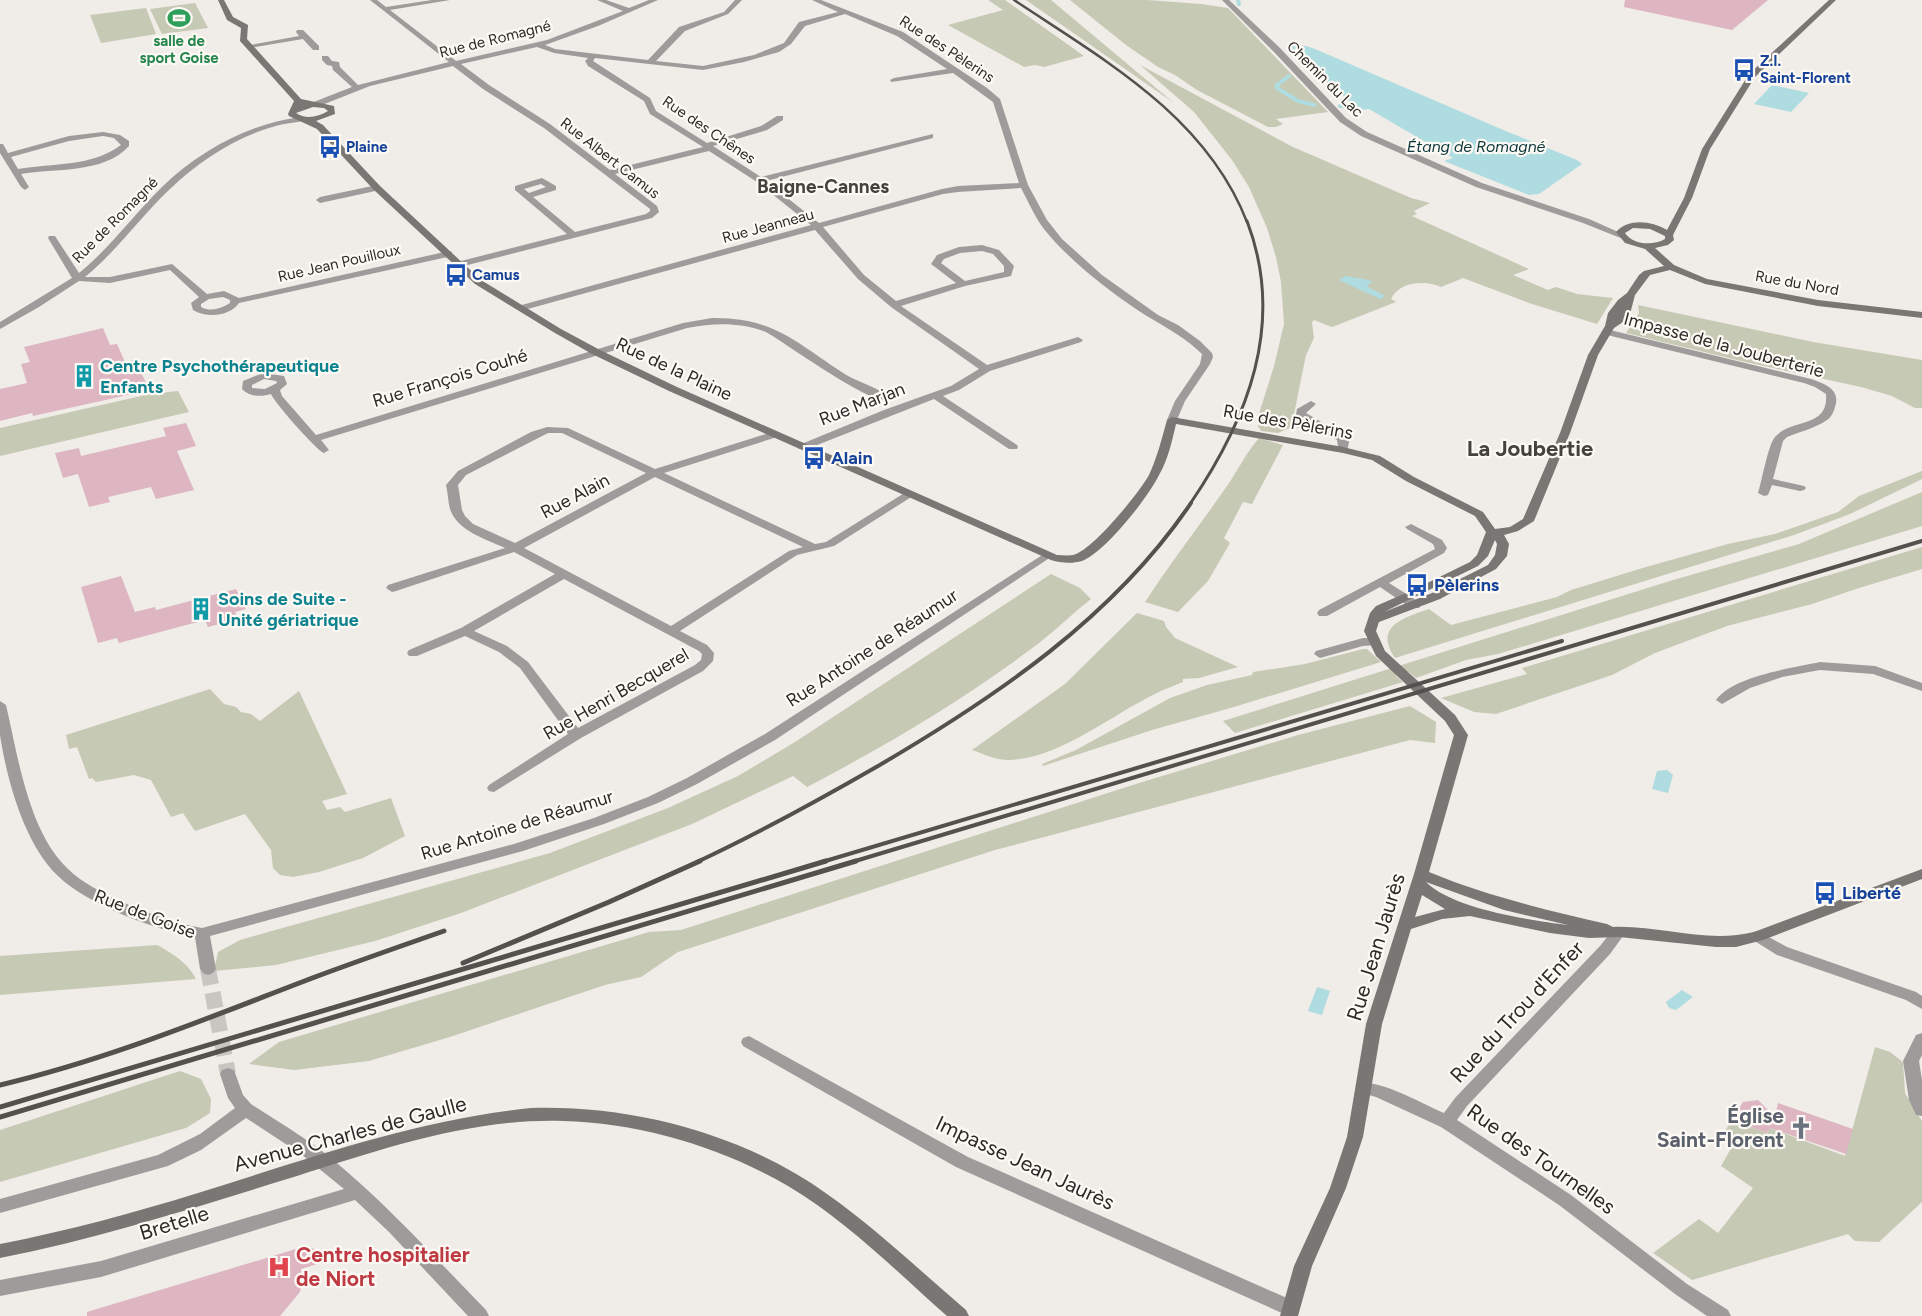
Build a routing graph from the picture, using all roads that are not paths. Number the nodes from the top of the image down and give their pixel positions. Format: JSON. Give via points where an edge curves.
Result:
{"nodes":[{"id":1,"x":221,"y":0,"type":"edge"},
{"id":2,"x":373,"y":0,"type":"edge"},
{"id":3,"x":447,"y":0,"type":"edge"},
{"id":4,"x":600,"y":0,"type":"edge"},
{"id":5,"x":655,"y":0,"type":"edge"},
{"id":6,"x":739,"y":0,"type":"edge"},
{"id":7,"x":816,"y":0,"type":"edge"},
{"id":8,"x":1225,"y":0,"type":"edge"},
{"id":9,"x":1833,"y":0,"type":"edge"},
{"id":10,"x":384,"y":9,"type":"junction"},
{"id":11,"x":629,"y":11,"type":"junction"},
{"id":12,"x":846,"y":12,"type":"junction"},
{"id":13,"x":536,"y":45,"type":"junction"},
{"id":14,"x":249,"y":46,"type":"junction"},
{"id":15,"x":316,"y":48,"type":"dead end"},
{"id":16,"x":594,"y":56,"type":"junction"},
{"id":17,"x":325,"y":58,"type":"dead end"},
{"id":18,"x":650,"y":62,"type":"junction"},
{"id":19,"x":454,"y":64,"type":"junction"},
{"id":20,"x":955,"y":70,"type":"junction"},
{"id":21,"x":894,"y":80,"type":"dead end"},
{"id":22,"x":357,"y":88,"type":"junction"},
{"id":23,"x":338,"y":95,"type":"junction"},
{"id":24,"x":312,"y":105,"type":"junction"},
{"id":25,"x":295,"y":108,"type":"junction"},
{"id":26,"x":331,"y":108,"type":"junction"},
{"id":27,"x":325,"y":116,"type":"junction"},
{"id":28,"x":780,"y":118,"type":"dead end"},
{"id":29,"x":303,"y":119,"type":"junction"},
{"id":30,"x":320,"y":127,"type":"junction"},
{"id":31,"x":249,"y":133,"type":"junction"},
{"id":32,"x":930,"y":136,"type":"dead end"},
{"id":33,"x":0,"y":146,"type":"edge"},
{"id":34,"x":709,"y":146,"type":"junction"},
{"id":35,"x":6,"y":156,"type":"junction"},
{"id":36,"x":16,"y":172,"type":"junction"},
{"id":37,"x":610,"y":174,"type":"junction"},
{"id":38,"x":760,"y":180,"type":"junction"},
{"id":39,"x":1024,"y":185,"type":"junction"},
{"id":40,"x":25,"y":187,"type":"dead end"},
{"id":41,"x":377,"y":188,"type":"junction"},
{"id":42,"x":527,"y":196,"type":"dead end"},
{"id":43,"x":320,"y":200,"type":"dead end"},
{"id":44,"x":1586,"y":221,"type":"junction"},
{"id":45,"x":1676,"y":221,"type":"junction"},
{"id":46,"x":1626,"y":226,"type":"junction"},
{"id":47,"x":818,"y":227,"type":"junction"},
{"id":48,"x":1654,"y":227,"type":"junction"},
{"id":49,"x":1669,"y":235,"type":"junction"},
{"id":50,"x":573,"y":236,"type":"junction"},
{"id":51,"x":1620,"y":236,"type":"junction"},
{"id":52,"x":52,"y":238,"type":"dead end"},
{"id":53,"x":1664,"y":244,"type":"junction"},
{"id":54,"x":1646,"y":245,"type":"junction"},
{"id":55,"x":449,"y":254,"type":"junction"},
{"id":56,"x":1663,"y":260,"type":"junction"},
{"id":57,"x":460,"y":264,"type":"junction"},
{"id":58,"x":1671,"y":267,"type":"junction"},
{"id":59,"x":77,"y":278,"type":"junction"},
{"id":60,"x":963,"y":284,"type":"junction"},
{"id":61,"x":205,"y":297,"type":"junction"},
{"id":62,"x":236,"y":301,"type":"junction"},
{"id":63,"x":894,"y":305,"type":"junction"},
{"id":64,"x":521,"y":308,"type":"junction"},
{"id":65,"x":1922,"y":315,"type":"edge"},
{"id":66,"x":0,"y":326,"type":"edge"},
{"id":67,"x":1608,"y":329,"type":"junction"},
{"id":68,"x":1078,"y":340,"type":"dead end"},
{"id":69,"x":596,"y":352,"type":"junction"},
{"id":70,"x":986,"y":369,"type":"junction"},
{"id":71,"x":275,"y":390,"type":"dead end"},
{"id":72,"x":935,"y":395,"type":"junction"},
{"id":73,"x":884,"y":398,"type":"dead end"},
{"id":74,"x":1311,"y":404,"type":"dead end"},
{"id":75,"x":1172,"y":420,"type":"junction"},
{"id":76,"x":774,"y":435,"type":"junction"},
{"id":77,"x":314,"y":439,"type":"junction"},
{"id":78,"x":803,"y":447,"type":"junction"},
{"id":79,"x":1013,"y":447,"type":"dead end"},
{"id":80,"x":324,"y":450,"type":"dead end"},
{"id":81,"x":1343,"y":450,"type":"junction"},
{"id":82,"x":656,"y":472,"type":"junction"},
{"id":83,"x":1768,"y":481,"type":"junction"},
{"id":84,"x":1800,"y":488,"type":"dead end"},
{"id":85,"x":1764,"y":493,"type":"dead end"},
{"id":86,"x":910,"y":494,"type":"junction"},
{"id":87,"x":1411,"y":527,"type":"dead end"},
{"id":88,"x":1492,"y":532,"type":"junction"},
{"id":89,"x":515,"y":548,"type":"junction"},
{"id":90,"x":814,"y":548,"type":"junction"},
{"id":91,"x":1047,"y":555,"type":"junction"},
{"id":92,"x":563,"y":574,"type":"junction"},
{"id":93,"x":1382,"y":583,"type":"junction"},
{"id":94,"x":392,"y":588,"type":"dead end"},
{"id":95,"x":1403,"y":598,"type":"junction"},
{"id":96,"x":1415,"y":605,"type":"junction"},
{"id":97,"x":1323,"y":613,"type":"dead end"},
{"id":98,"x":1374,"y":620,"type":"junction"},
{"id":99,"x":465,"y":631,"type":"junction"},
{"id":100,"x":671,"y":631,"type":"junction"},
{"id":101,"x":1374,"y":642,"type":"junction"},
{"id":102,"x":413,"y":653,"type":"dead end"},
{"id":103,"x":1320,"y":654,"type":"dead end"},
{"id":104,"x":1922,"y":687,"type":"edge"},
{"id":105,"x":1722,"y":700,"type":"dead end"},
{"id":106,"x":0,"y":705,"type":"edge"},
{"id":107,"x":576,"y":735,"type":"junction"},
{"id":108,"x":494,"y":788,"type":"dead end"},
{"id":109,"x":1922,"y":874,"type":"edge"},
{"id":110,"x":1419,"y":878,"type":"junction"},
{"id":111,"x":1478,"y":913,"type":"junction"},
{"id":112,"x":1404,"y":926,"type":"junction"},
{"id":113,"x":1619,"y":932,"type":"junction"},
{"id":114,"x":202,"y":933,"type":"junction"},
{"id":115,"x":1758,"y":936,"type":"junction"},
{"id":116,"x":208,"y":969,"type":"tunnel mouth"},
{"id":117,"x":1922,"y":1003,"type":"edge"},
{"id":118,"x":1922,"y":1039,"type":"edge"},
{"id":119,"x":749,"y":1042,"type":"dead end"},
{"id":120,"x":228,"y":1074,"type":"tunnel mouth"},
{"id":121,"x":1364,"y":1088,"type":"junction"},
{"id":122,"x":245,"y":1109,"type":"junction"},
{"id":123,"x":1922,"y":1110,"type":"edge"},
{"id":124,"x":1447,"y":1122,"type":"junction"},
{"id":125,"x":359,"y":1192,"type":"junction"},
{"id":126,"x":0,"y":1206,"type":"edge"},
{"id":127,"x":0,"y":1251,"type":"edge"},
{"id":128,"x":0,"y":1288,"type":"edge"},
{"id":129,"x":1289,"y":1312,"type":"edge"},
{"id":130,"x":480,"y":1316,"type":"edge"},
{"id":131,"x":960,"y":1316,"type":"edge"},
{"id":132,"x":1722,"y":1316,"type":"edge"}],
"edges":[{"from":1,"to":14,"type":"street","via":[[230,18],[245,26],[244,39]]},
{"from":2,"to":10,"type":"street","name":"Rue Albert Camus"},
{"from":3,"to":10,"type":"street"},
{"from":4,"to":11,"type":"street"},
{"from":5,"to":11,"type":"street","name":"Rue de Romagné"},
{"from":6,"to":18,"type":"street","via":[[726,13],[682,29]]},
{"from":7,"to":12,"type":"street","name":"Rue des Pèlerins"},
{"from":8,"to":44,"type":"street","name":"Chemin du Lac","via":[[1351,126],[1450,174]]},
{"from":9,"to":45,"type":"street","via":[[1752,76],[1706,149],[1693,188]]},
{"from":10,"to":19,"type":"street","name":"Rue Albert Camus"},
{"from":11,"to":13,"type":"street","name":"Rue de Romagné"},
{"from":12,"to":18,"type":"street","via":[[802,24],[780,49],[724,65],[704,68]]},
{"from":12,"to":20,"type":"street","name":"Rue des Pèlerins","via":[[900,34]]},
{"from":13,"to":16,"type":"street","via":[[554,51]]},
{"from":13,"to":19,"type":"street","name":"Rue de Romagné"},
{"from":14,"to":15,"type":"street","via":[[302,34]]},
{"from":14,"to":25,"type":"street"},
{"from":16,"to":18,"type":"street"},
{"from":16,"to":34,"type":"street","name":"Rue des Chênes","via":[[589,61],[591,64],[648,100],[653,112]]},
{"from":17,"to":22,"type":"street","via":[[336,64],[336,68]]},
{"from":19,"to":22,"type":"street","name":"Rue de Romagné"},
{"from":19,"to":37,"type":"street","name":"Rue Albert Camus","via":[[547,126]]},
{"from":20,"to":21,"type":"street"},
{"from":20,"to":39,"type":"street","name":"Rue des Pèlerins","via":[[996,101]]},
{"from":22,"to":23,"type":"street","name":"Rue de Romagné"},
{"from":23,"to":24,"type":"street","name":"Rue de Romagné"},
{"from":23,"to":26,"type":"street"},
{"from":24,"to":25,"type":"street"},
{"from":24,"to":26,"type":"street"},
{"from":25,"to":29,"type":"street","name":"Rue de la Plaine","via":[[293,116]]},
{"from":25,"to":31,"type":"street","name":"Rue de Romagné"},
{"from":26,"to":27,"type":"street","via":[[332,112]]},
{"from":27,"to":29,"type":"street"},
{"from":27,"to":30,"type":"street"},
{"from":28,"to":34,"type":"street","via":[[764,128]]},
{"from":29,"to":30,"type":"street","name":"Rue de la Plaine"},
{"from":29,"to":31,"type":"street","name":"Rue de Romagné","via":[[273,124]]},
{"from":30,"to":41,"type":"street","name":"Rue de la Plaine"},
{"from":31,"to":59,"type":"street","name":"Rue de Romagné","via":[[201,160],[167,188],[93,266]]},
{"from":32,"to":38,"type":"street"},
{"from":33,"to":35,"type":"street"},
{"from":34,"to":37,"type":"street"},
{"from":34,"to":38,"type":"street","name":"Rue des Chênes"},
{"from":35,"to":36,"type":"street"},
{"from":35,"to":36,"type":"street","via":[[91,135],[116,136],[126,144],[117,154],[98,160]]},
{"from":36,"to":40,"type":"street"},
{"from":37,"to":50,"type":"street","name":"Rue Albert Camus","via":[[654,208],[654,212]]},
{"from":38,"to":47,"type":"street","name":"Rue des Chênes"},
{"from":39,"to":47,"type":"street","name":"Rue Jeanneau","via":[[942,192]]},
{"from":39,"to":75,"type":"street","name":"Rue des Pèlerins","via":[[1043,221],[1059,241],[1099,277],[1141,308],[1175,327],[1202,348],[1208,357]]},
{"from":41,"to":43,"type":"street"},
{"from":41,"to":55,"type":"street","name":"Rue de la Plaine"},
{"from":42,"to":50,"type":"street"},
{"from":44,"to":46,"type":"street","name":"Chemin du Lac"},
{"from":44,"to":51,"type":"street","name":"Chemin du Lac"},
{"from":45,"to":48,"type":"street"},
{"from":45,"to":49,"type":"street"},
{"from":46,"to":48,"type":"street"},
{"from":46,"to":51,"type":"street","via":[[1621,229]]},
{"from":47,"to":63,"type":"street","name":"Rue des Chênes","via":[[861,277]]},
{"from":47,"to":64,"type":"street","name":"Rue Jeanneau"},
{"from":48,"to":49,"type":"street"},
{"from":49,"to":53,"type":"street","via":[[1670,240]]},
{"from":50,"to":57,"type":"street","name":"Rue Albert Camus"},
{"from":51,"to":54,"type":"street"},
{"from":52,"to":59,"type":"street"},
{"from":53,"to":54,"type":"street"},
{"from":53,"to":56,"type":"street"},
{"from":54,"to":56,"type":"street"},
{"from":55,"to":57,"type":"street","name":"Rue de la Plaine"},
{"from":55,"to":62,"type":"street","name":"Rue Jean Pouilloux"},
{"from":56,"to":58,"type":"street"},
{"from":57,"to":64,"type":"street","name":"Rue de la Plaine","via":[[487,288]]},
{"from":58,"to":65,"type":"street","name":"Rue du Nord","via":[[1705,281],[1796,299]]},
{"from":58,"to":67,"type":"street","via":[[1642,277],[1630,295],[1627,313]]},
{"from":59,"to":61,"type":"street","via":[[107,280],[172,268]]},
{"from":59,"to":66,"type":"street","name":"Rue de Romagné"},
{"from":60,"to":60,"type":"street","via":[[1008,274],[1008,266],[996,252],[982,248],[959,250],[940,257],[936,264]]},
{"from":60,"to":63,"type":"street"},
{"from":61,"to":62,"type":"street","name":"Rue Jean Pouilloux","via":[[224,294]]},
{"from":61,"to":62,"type":"street","name":"Rue Jean Pouilloux","via":[[196,303],[199,311],[224,310]]},
{"from":63,"to":70,"type":"street","name":"Rue des Chênes"},
{"from":64,"to":69,"type":"street","name":"Rue de la Plaine"},
{"from":67,"to":83,"type":"street","name":"Impasse de la Jouberterie","via":[[1807,381],[1826,389],[1832,398],[1827,415],[1780,437]]},
{"from":67,"to":88,"type":"street","via":[[1593,355],[1531,517],[1514,529]]},
{"from":68,"to":70,"type":"street","name":"Rue Marjan"},
{"from":69,"to":73,"type":"street","name":"Rue François Couhé","via":[[686,325],[739,320],[769,328],[841,376]]},
{"from":69,"to":76,"type":"street","name":"Rue de la Plaine"},
{"from":69,"to":77,"type":"street","name":"Rue François Couhé"},
{"from":70,"to":72,"type":"street","name":"Rue Marjan","via":[[956,388]]},
{"from":71,"to":77,"type":"street","via":[[277,397]]},
{"from":72,"to":78,"type":"street","name":"Rue Marjan"},
{"from":72,"to":79,"type":"street"},
{"from":74,"to":81,"type":"street","via":[[1301,414],[1341,438]]},
{"from":75,"to":81,"type":"street","name":"Rue des Pèlerins"},
{"from":75,"to":91,"type":"street","name":"Rue de la Plaine","via":[[1153,476],[1120,520],[1089,552],[1078,558]]},
{"from":76,"to":78,"type":"street","name":"Rue de la Plaine"},
{"from":76,"to":82,"type":"street","name":"Rue Alain"},
{"from":77,"to":80,"type":"street"},
{"from":78,"to":86,"type":"street","name":"Rue de la Plaine"},
{"from":81,"to":88,"type":"street","name":"Rue des Pèlerins","via":[[1376,458],[1474,511]]},
{"from":82,"to":89,"type":"street","name":"Rue Alain"},
{"from":82,"to":89,"type":"street","via":[[556,429],[535,434],[462,473],[452,485],[456,510],[461,518],[469,526]]},
{"from":82,"to":90,"type":"street"},
{"from":83,"to":84,"type":"street"},
{"from":83,"to":85,"type":"street","name":"Impasse de la Jouberterie"},
{"from":86,"to":90,"type":"street","name":"Rue Henri Becquerel","via":[[830,544]]},
{"from":86,"to":91,"type":"street","name":"Rue de la Plaine"},
{"from":87,"to":93,"type":"street","via":[[1438,542],[1440,550]]},
{"from":88,"to":95,"type":"street","via":[[1482,556],[1474,564]]},
{"from":88,"to":96,"type":"street","via":[[1503,544],[1497,563]]},
{"from":89,"to":92,"type":"street"},
{"from":89,"to":94,"type":"street","name":"Rue Alain"},
{"from":90,"to":100,"type":"street","name":"Rue Henri Becquerel","via":[[793,552]]},
{"from":91,"to":114,"type":"street","name":"Rue Antoine de Réaumur","via":[[770,737],[653,800],[518,848]]},
{"from":92,"to":99,"type":"street"},
{"from":92,"to":100,"type":"street"},
{"from":93,"to":95,"type":"street"},
{"from":93,"to":97,"type":"street"},
{"from":95,"to":96,"type":"street"},
{"from":95,"to":98,"type":"street","via":[[1380,609]]},
{"from":96,"to":98,"type":"street"},
{"from":98,"to":101,"type":"street","via":[[1370,631]]},
{"from":99,"to":102,"type":"street"},
{"from":99,"to":107,"type":"street","via":[[503,649],[524,665]]},
{"from":100,"to":107,"type":"street","name":"Rue Henri Becquerel","via":[[703,648],[708,653],[707,661]]},
{"from":101,"to":103,"type":"street"},
{"from":101,"to":110,"type":"street","name":"Rue Jean Jaurès","via":[[1384,656],[1450,718],[1461,735]]},
{"from":104,"to":105,"type":"street","via":[[1875,670],[1820,666],[1745,685]]},
{"from":106,"to":114,"type":"street","name":"Rue de Goise","via":[[24,802],[42,845],[59,870],[82,888],[114,904],[165,925]]},
{"from":107,"to":108,"type":"street","name":"Rue Henri Becquerel"},
{"from":109,"to":115,"type":"street"},
{"from":110,"to":111,"type":"street","via":[[1428,893],[1443,902]]},
{"from":110,"to":112,"type":"street","name":"Rue Jean Jaurès"},
{"from":110,"to":113,"type":"street","via":[[1509,906]]},
{"from":111,"to":112,"type":"street","via":[[1442,914]]},
{"from":111,"to":113,"type":"street","via":[[1550,928],[1590,933]]},
{"from":112,"to":121,"type":"street","name":"Rue Jean Jaurès","via":[[1374,1024]]},
{"from":113,"to":115,"type":"street","via":[[1716,942],[1736,942]]},
{"from":113,"to":124,"type":"street","name":"Rue du Trou d'Enfer","via":[[1461,1102]]},
{"from":114,"to":116,"type":"street","name":"Rue de Goise"},
{"from":115,"to":117,"type":"street","via":[[1782,952],[1911,996]]},
{"from":118,"to":123,"type":"street","via":[[1911,1061],[1917,1100]]},
{"from":119,"to":129,"type":"street","name":"Impasse Jean Jaurès","via":[[962,1162]]},
{"from":120,"to":122,"type":"street","via":[[236,1098]]},
{"from":121,"to":124,"type":"street","name":"Rue des Tournelles"},
{"from":121,"to":129,"type":"street","name":"Rue Jean Jaurès","via":[[1355,1137],[1338,1188],[1303,1266]]},
{"from":122,"to":125,"type":"street","via":[[307,1149]]},
{"from":122,"to":126,"type":"street","via":[[181,1154]]},
{"from":124,"to":132,"type":"street","name":"Rue des Tournelles","via":[[1565,1200]]},
{"from":125,"to":128,"type":"street","name":"Bretelle","via":[[101,1269]]},
{"from":125,"to":130,"type":"street"},
{"from":127,"to":131,"type":"street","name":"Avenue Charles de Gaulle","via":[[90,1232],[347,1154],[446,1128],[498,1119],[561,1114],[654,1126],[768,1167],[858,1225]]}]}
